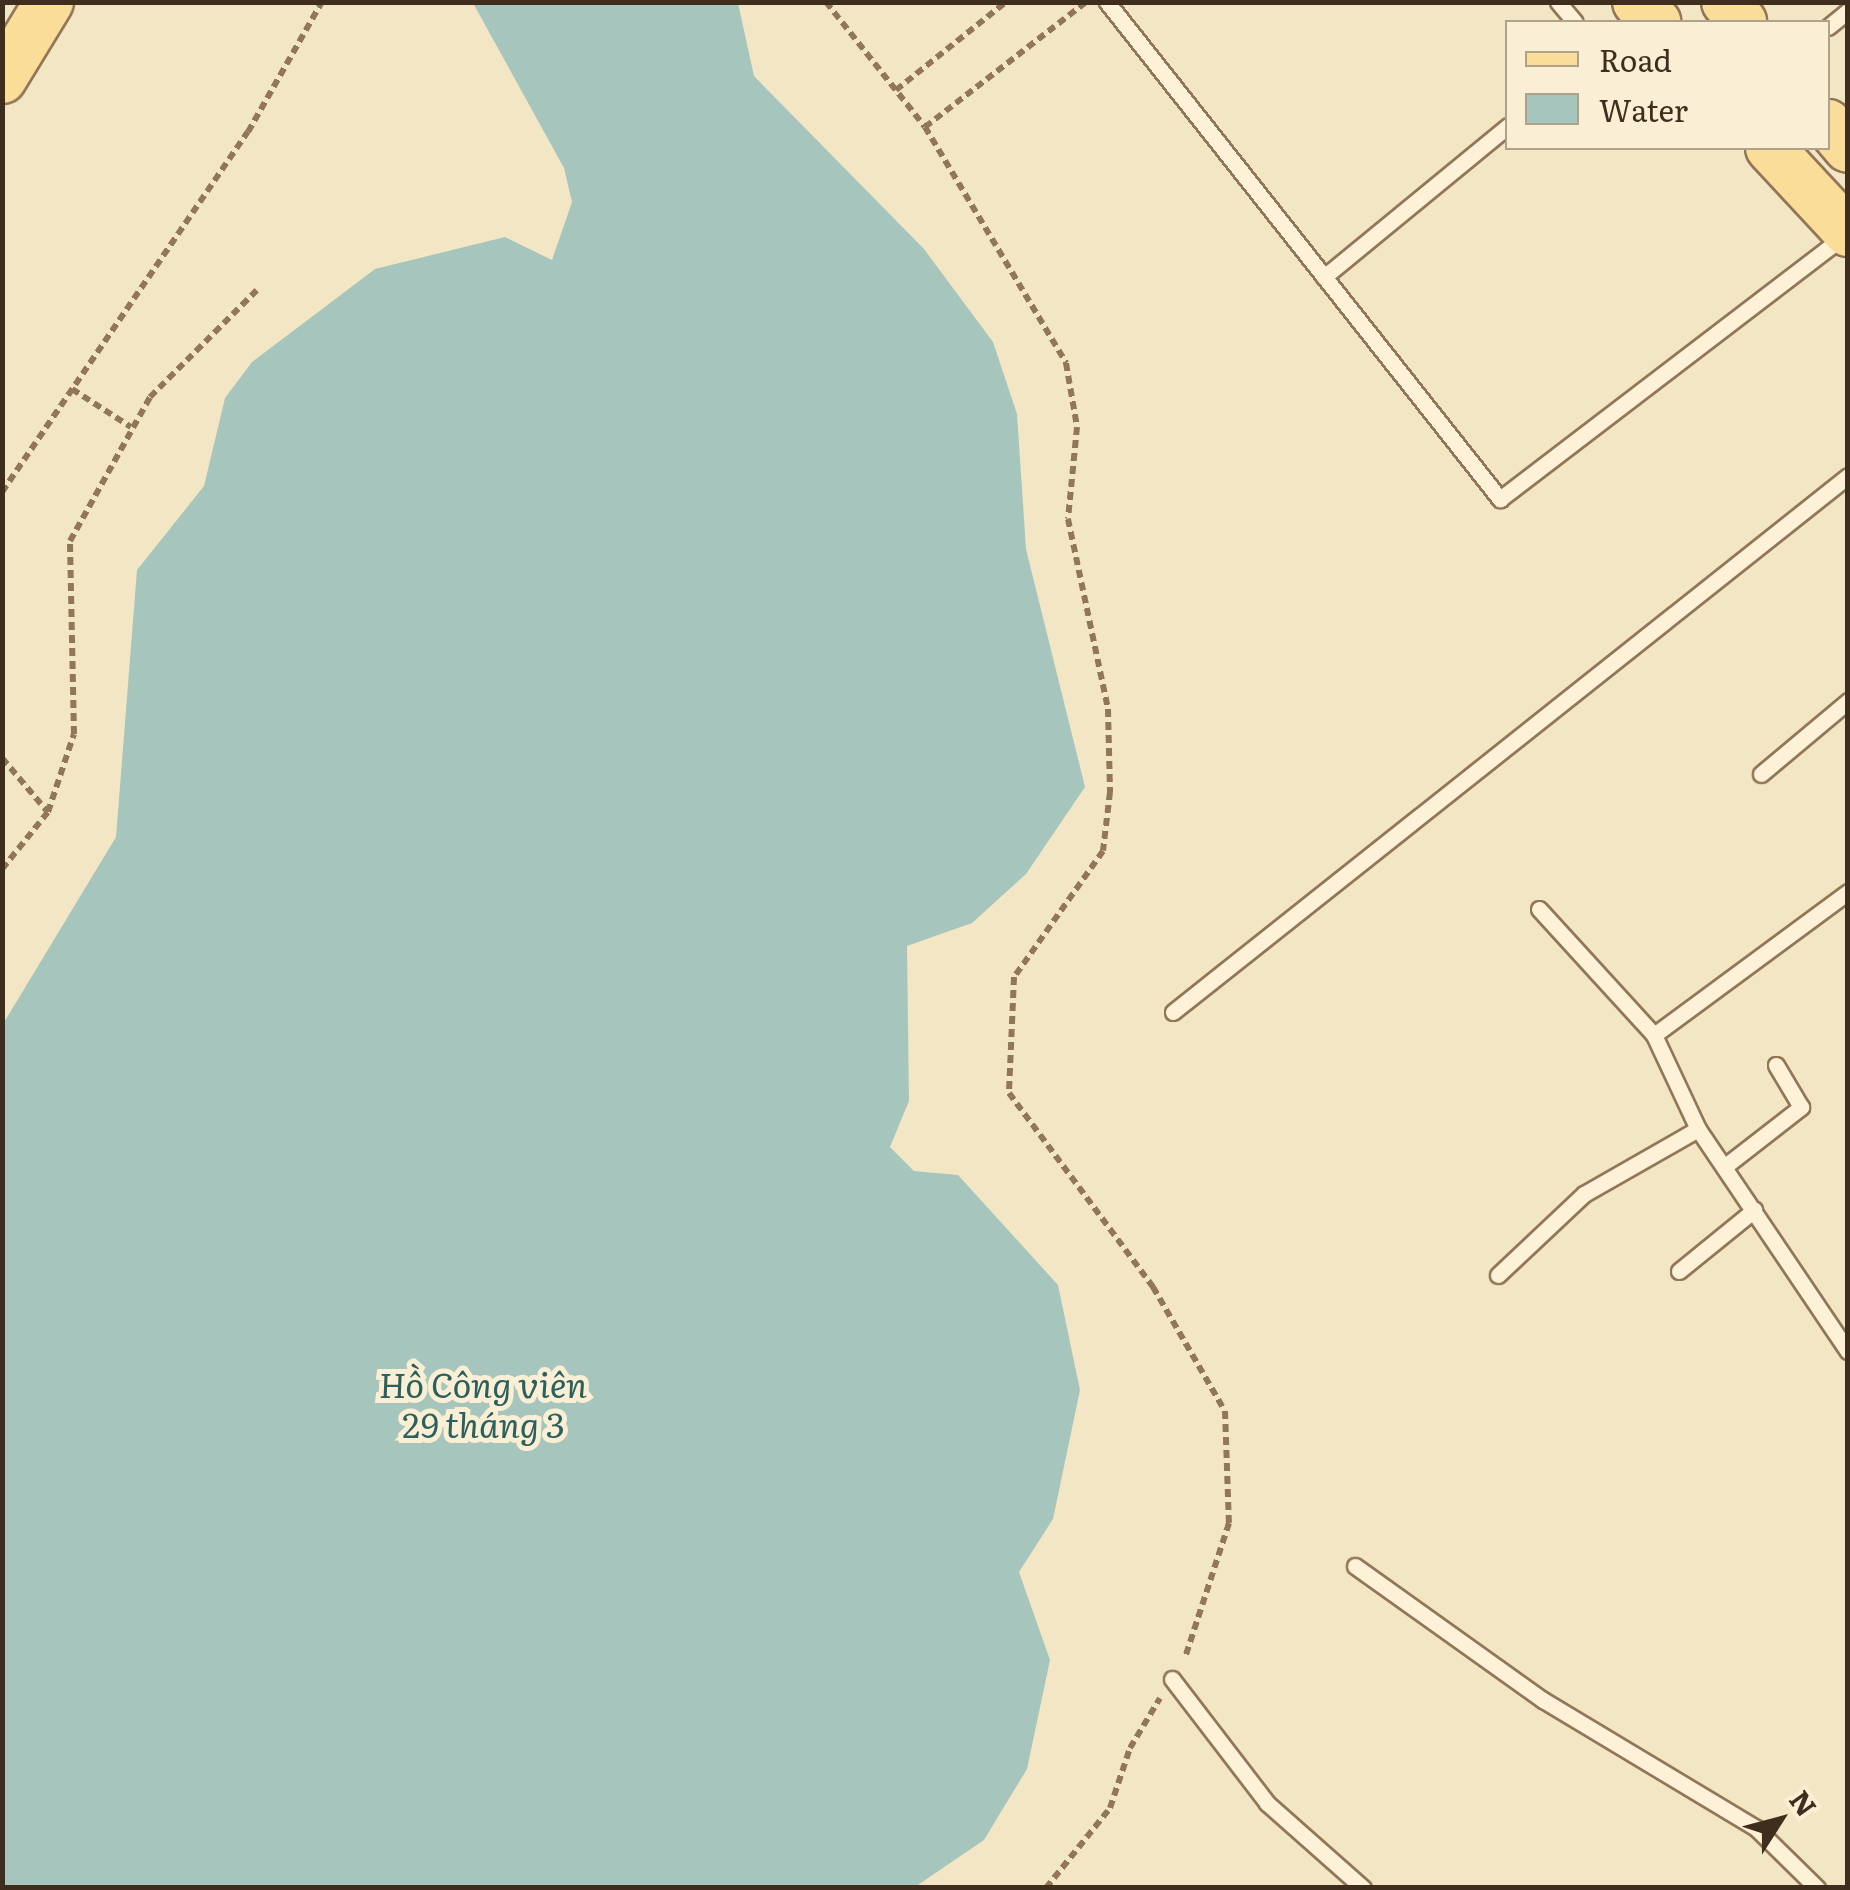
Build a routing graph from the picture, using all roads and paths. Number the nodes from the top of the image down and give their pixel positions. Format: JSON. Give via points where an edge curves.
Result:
{"nodes":[{"id":1,"x":49,"y":2,"type":"edge"},
{"id":2,"x":322,"y":2,"type":"edge"},
{"id":3,"x":826,"y":2,"type":"edge"},
{"id":4,"x":1006,"y":2,"type":"edge"},
{"id":5,"x":1086,"y":2,"type":"edge"},
{"id":6,"x":1107,"y":2,"type":"edge"},
{"id":7,"x":2,"y":80,"type":"edge"},
{"id":8,"x":896,"y":90,"type":"junction"},
{"id":9,"x":1830,"y":126,"type":"edge"},
{"id":10,"x":925,"y":128,"type":"junction"},
{"id":11,"x":1505,"y":128,"type":"edge"},
{"id":12,"x":1848,"y":148,"type":"edge"},
{"id":13,"x":1772,"y":150,"type":"edge"},
{"id":14,"x":1848,"y":232,"type":"edge"},
{"id":15,"x":1324,"y":277,"type":"junction"},
{"id":16,"x":257,"y":290,"type":"dead end"},
{"id":17,"x":72,"y":390,"type":"junction"},
{"id":18,"x":131,"y":427,"type":"junction"},
{"id":19,"x":1848,"y":476,"type":"edge"},
{"id":20,"x":2,"y":492,"type":"edge"},
{"id":21,"x":1848,"y":701,"type":"edge"},
{"id":22,"x":2,"y":758,"type":"edge"},
{"id":23,"x":1761,"y":774,"type":"dead end"},
{"id":24,"x":48,"y":812,"type":"junction"},
{"id":25,"x":2,"y":869,"type":"edge"},
{"id":26,"x":1848,"y":892,"type":"edge"},
{"id":27,"x":1539,"y":909,"type":"dead end"},
{"id":28,"x":1173,"y":1012,"type":"dead end"},
{"id":29,"x":1654,"y":1034,"type":"junction"},
{"id":30,"x":1776,"y":1065,"type":"dead end"},
{"id":31,"x":1698,"y":1129,"type":"junction"},
{"id":32,"x":1724,"y":1167,"type":"junction"},
{"id":33,"x":1754,"y":1210,"type":"junction"},
{"id":34,"x":1679,"y":1271,"type":"dead end"},
{"id":35,"x":1498,"y":1275,"type":"dead end"},
{"id":36,"x":1848,"y":1350,"type":"edge"},
{"id":37,"x":1356,"y":1566,"type":"dead end"},
{"id":38,"x":1172,"y":1679,"type":"junction"},
{"id":39,"x":1046,"y":1888,"type":"edge"},
{"id":40,"x":1363,"y":1888,"type":"edge"},
{"id":41,"x":1817,"y":1888,"type":"edge"}],
"edges":[{"from":1,"to":7,"type":"main road"},
{"from":2,"to":17,"type":"path","via":[[248,132]]},
{"from":3,"to":8,"type":"path"},
{"from":4,"to":8,"type":"path"},
{"from":5,"to":10,"type":"path"},
{"from":6,"to":15,"type":"lane"},
{"from":8,"to":10,"type":"path"},
{"from":9,"to":12,"type":"main road"},
{"from":10,"to":38,"type":"path","via":[[1066,363],[1077,426],[1068,519],[1108,709],[1110,792],[1103,851],[1014,976],[1010,1093],[1153,1287],[1225,1411],[1229,1524]]},
{"from":11,"to":15,"type":"lane"},
{"from":13,"to":14,"type":"main road"},
{"from":14,"to":15,"type":"lane","via":[[1500,499]]},
{"from":16,"to":18,"type":"path","via":[[189,352]]},
{"from":17,"to":18,"type":"path"},
{"from":17,"to":20,"type":"path"},
{"from":18,"to":24,"type":"path","via":[[70,540],[74,734]]},
{"from":19,"to":28,"type":"lane"},
{"from":21,"to":23,"type":"lane"},
{"from":22,"to":24,"type":"path"},
{"from":24,"to":25,"type":"path"},
{"from":26,"to":29,"type":"lane"},
{"from":27,"to":29,"type":"lane"},
{"from":29,"to":31,"type":"lane"},
{"from":30,"to":32,"type":"lane","via":[[1801,1107]]},
{"from":31,"to":32,"type":"lane"},
{"from":31,"to":35,"type":"lane","via":[[1584,1194]]},
{"from":32,"to":33,"type":"lane"},
{"from":33,"to":34,"type":"lane"},
{"from":33,"to":36,"type":"lane"},
{"from":37,"to":41,"type":"lane","via":[[1436,1626],[1756,1828]]},
{"from":38,"to":39,"type":"path","via":[[1130,1748],[1110,1808]]},
{"from":38,"to":40,"type":"lane","via":[[1267,1804]]}]}
